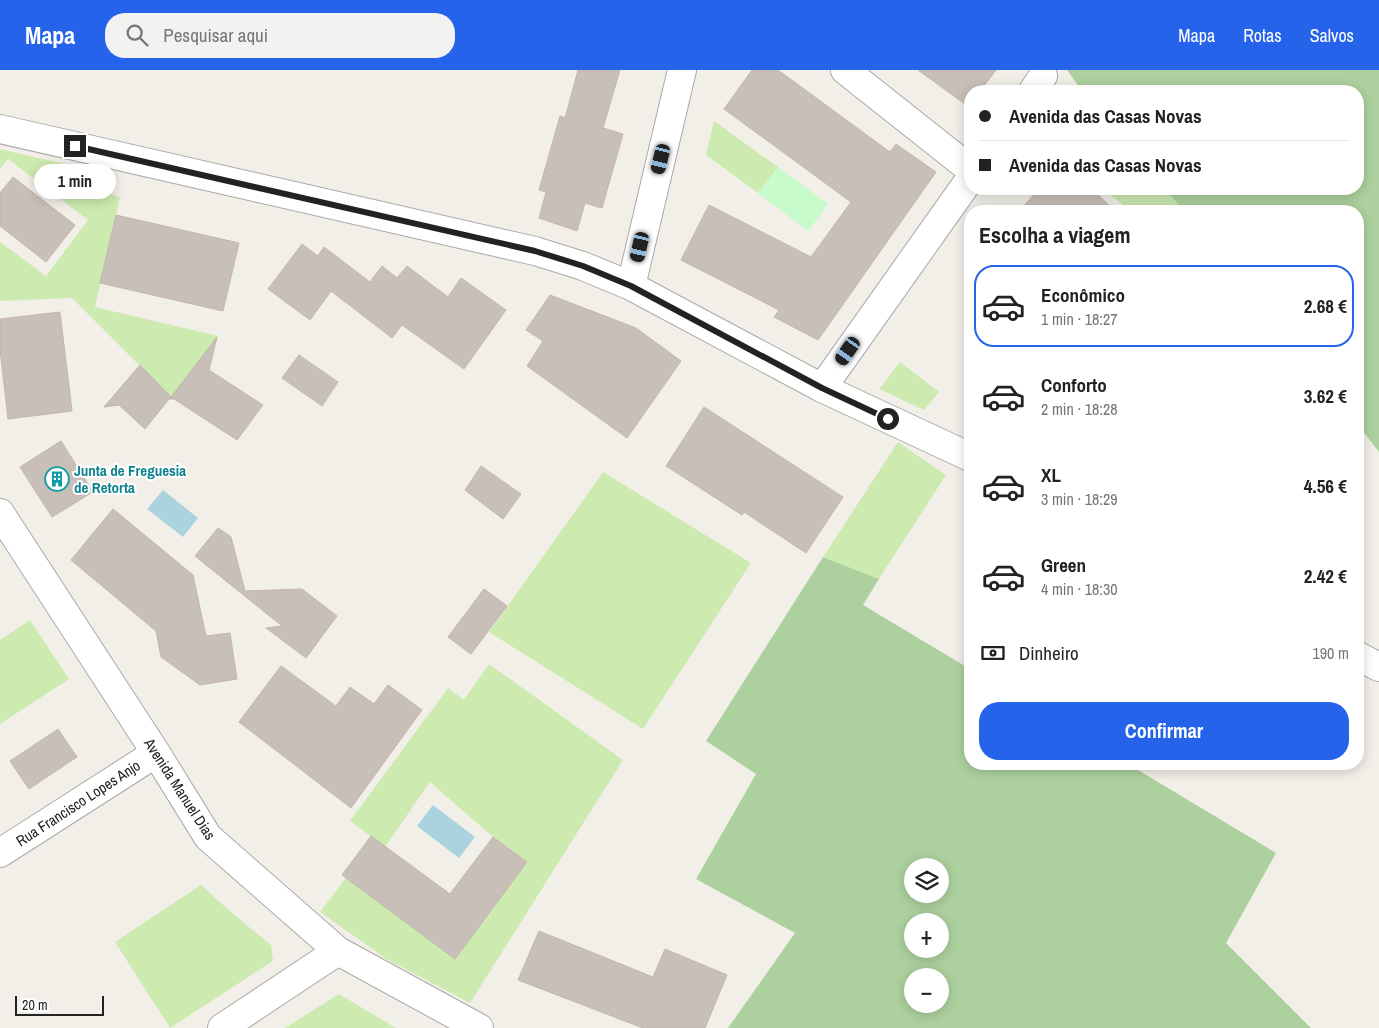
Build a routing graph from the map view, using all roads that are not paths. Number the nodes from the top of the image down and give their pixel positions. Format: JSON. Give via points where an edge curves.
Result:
{"nodes":[{"id":1,"x":682,"y":70,"type":"edge"},
{"id":2,"x":845,"y":70,"type":"edge"},
{"id":3,"x":0,"y":129,"type":"edge"},
{"id":4,"x":964,"y":163,"type":"edge"},
{"id":5,"x":964,"y":187,"type":"edge"},
{"id":6,"x":631,"y":286,"type":"junction"},
{"id":7,"x":822,"y":388,"type":"junction"},
{"id":8,"x":964,"y":455,"type":"edge"},
{"id":9,"x":0,"y":513,"type":"edge"},
{"id":10,"x":1364,"y":659,"type":"edge"},
{"id":11,"x":1379,"y":667,"type":"edge"},
{"id":12,"x":156,"y":753,"type":"junction"},
{"id":13,"x":0,"y":853,"type":"edge"},
{"id":14,"x":338,"y":951,"type":"junction"},
{"id":15,"x":222,"y":1028,"type":"edge"},
{"id":16,"x":478,"y":1028,"type":"edge"}],
"edges":[{"from":1,"to":6,"type":"street"},
{"from":2,"to":4,"type":"street"},
{"from":3,"to":6,"type":"street","via":[[535,251]]},
{"from":5,"to":7,"type":"street"},
{"from":6,"to":7,"type":"street"},
{"from":7,"to":8,"type":"street"},
{"from":9,"to":12,"type":"street","name":"Avenida Manuel Dias"},
{"from":10,"to":11,"type":"street"},
{"from":12,"to":13,"type":"street","name":"Rua Francisco Lopes Anjo"},
{"from":12,"to":14,"type":"street","name":"Avenida Manuel Dias","via":[[208,837]]},
{"from":14,"to":15,"type":"street"},
{"from":14,"to":16,"type":"street","name":"Avenida Manuel Dias"}]}
